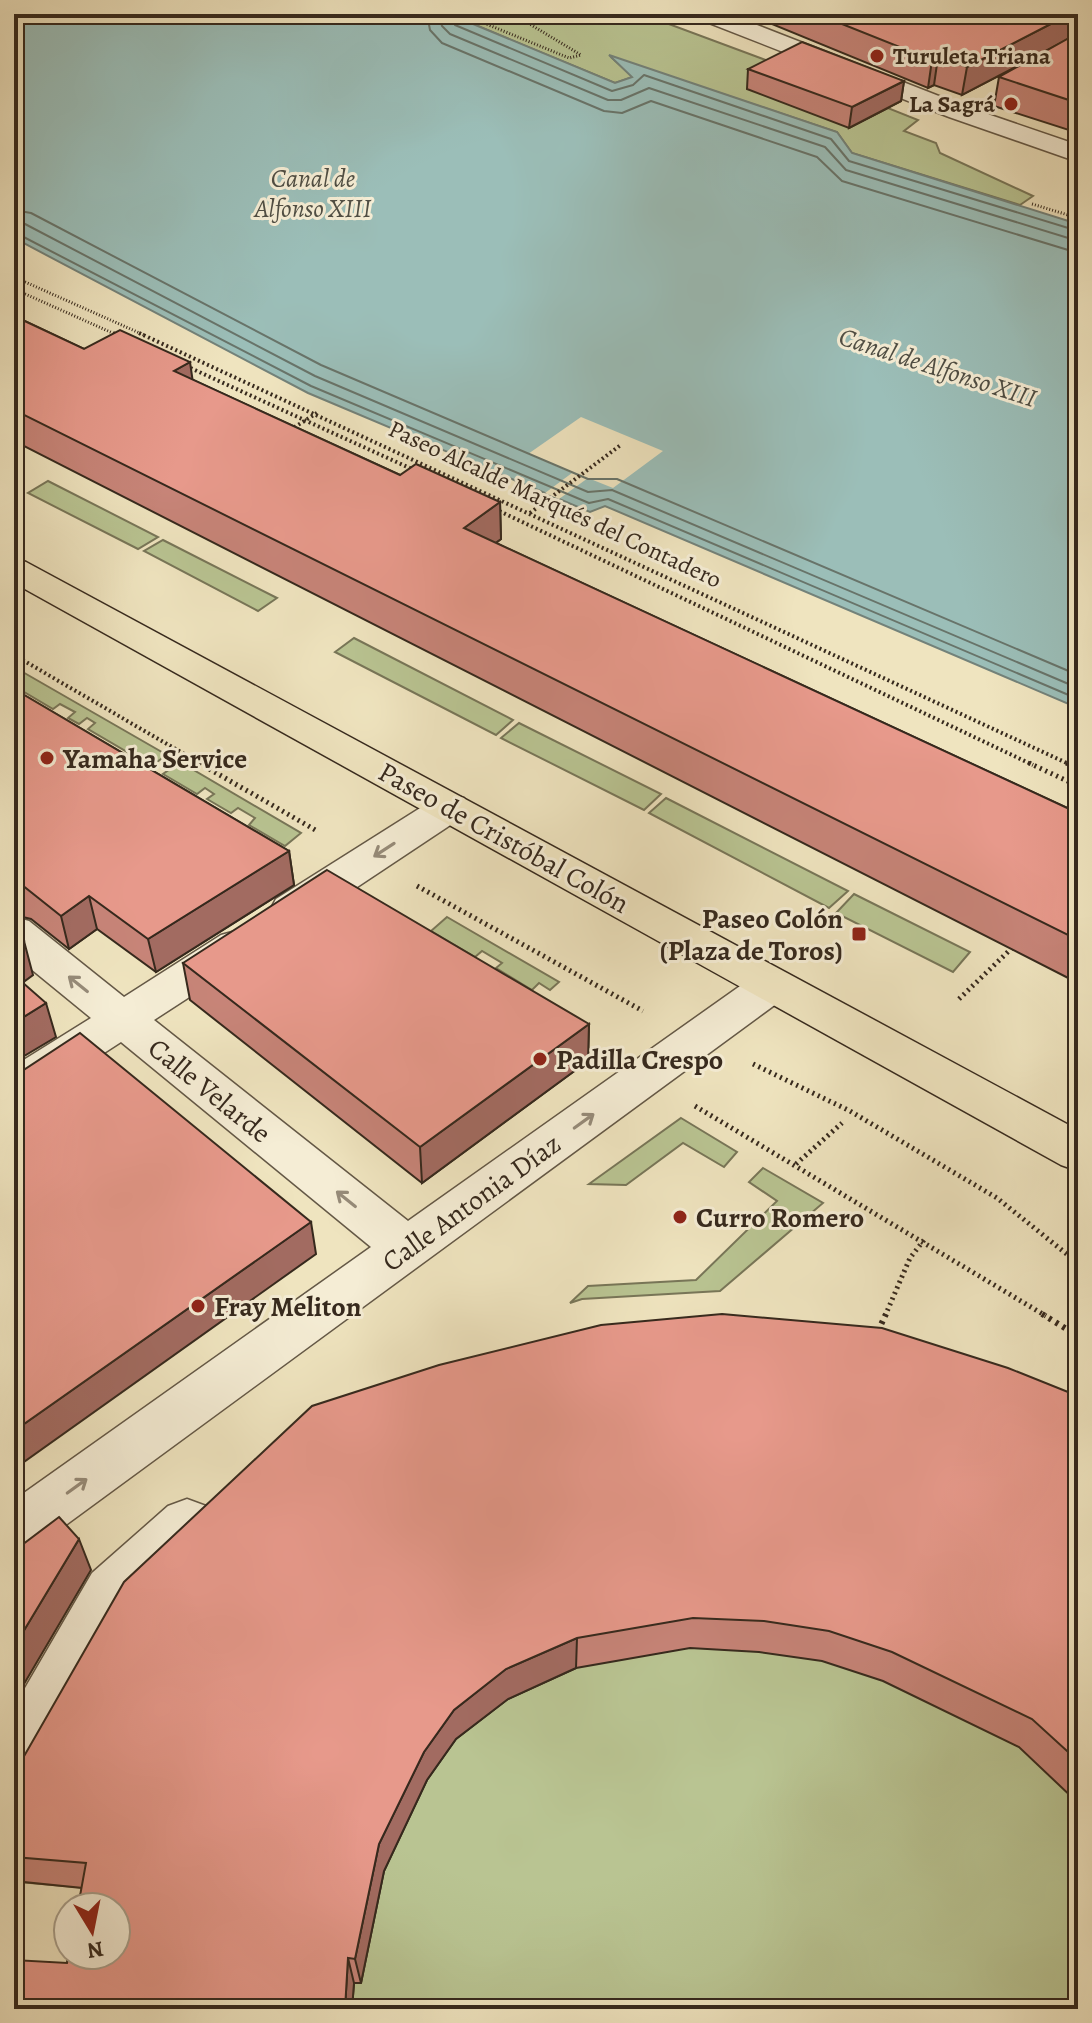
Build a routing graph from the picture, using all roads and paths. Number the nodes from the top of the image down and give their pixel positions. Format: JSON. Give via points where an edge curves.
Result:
{"nodes":[{"id":1,"x":462,"y":14,"type":"edge"},
{"id":2,"x":513,"y":14,"type":"edge"},
{"id":3,"x":707,"y":14,"type":"edge"},
{"id":4,"x":987,"y":96,"type":"edge"},
{"id":5,"x":958,"y":112,"type":"junction"},
{"id":6,"x":1078,"y":154,"type":"edge"},
{"id":7,"x":1032,"y":204,"type":"dead end"},
{"id":8,"x":1078,"y":218,"type":"edge"},
{"id":9,"x":14,"y":277,"type":"edge"},
{"id":10,"x":14,"y":289,"type":"edge"},
{"id":11,"x":129,"y":340,"type":"edge"},
{"id":12,"x":186,"y":366,"type":"edge"},
{"id":13,"x":239,"y":379,"type":"junction"},
{"id":14,"x":229,"y":385,"type":"junction"},
{"id":15,"x":219,"y":391,"type":"edge"},
{"id":16,"x":317,"y":413,"type":"junction"},
{"id":17,"x":307,"y":420,"type":"junction"},
{"id":18,"x":283,"y":434,"type":"edge"},
{"id":19,"x":622,"y":444,"type":"dead end"},
{"id":20,"x":421,"y":474,"type":"edge"},
{"id":21,"x":493,"y":508,"type":"edge"},
{"id":22,"x":530,"y":513,"type":"junction"},
{"id":23,"x":14,"y":569,"type":"edge"},
{"id":24,"x":14,"y":655,"type":"edge"},
{"id":25,"x":1078,"y":768,"type":"edge"},
{"id":26,"x":1078,"y":786,"type":"edge"},
{"id":27,"x":450,"y":807,"type":"junction"},
{"id":28,"x":320,"y":833,"type":"dead end"},
{"id":29,"x":412,"y":883,"type":"dead end"},
{"id":30,"x":14,"y":932,"type":"edge"},
{"id":31,"x":1000,"y":939,"type":"edge"},
{"id":32,"x":1014,"y":946,"type":"junction"},
{"id":33,"x":1027,"y":952,"type":"edge"},
{"id":34,"x":772,"y":985,"type":"junction"},
{"id":35,"x":959,"y":999,"type":"dead end"},
{"id":36,"x":627,"y":1004,"type":"dead end"},
{"id":37,"x":121,"y":1019,"type":"junction"},
{"id":38,"x":744,"y":1060,"type":"dead end"},
{"id":39,"x":14,"y":1089,"type":"edge"},
{"id":40,"x":688,"y":1102,"type":"dead end"},
{"id":41,"x":842,"y":1123,"type":"dead end"},
{"id":42,"x":1078,"y":1152,"type":"edge"},
{"id":43,"x":796,"y":1164,"type":"junction"},
{"id":44,"x":924,"y":1240,"type":"junction"},
{"id":45,"x":407,"y":1248,"type":"junction"},
{"id":46,"x":1078,"y":1263,"type":"edge"},
{"id":47,"x":1078,"y":1336,"type":"edge"},
{"id":48,"x":875,"y":1337,"type":"edge"},
{"id":49,"x":217,"y":1496,"type":"edge"},
{"id":50,"x":14,"y":1531,"type":"edge"},
{"id":51,"x":14,"y":1764,"type":"edge"}],
"edges":[{"from":1,"to":2,"type":"path","via":[[569,58],[581,55]]},
{"from":3,"to":5,"type":"street"},
{"from":4,"to":5,"type":"street"},
{"from":5,"to":6,"type":"street"},
{"from":7,"to":8,"type":"path"},
{"from":9,"to":13,"type":"path","name":"Paseo Alcalde Marqués del Contadero"},
{"from":10,"to":11,"type":"path"},
{"from":12,"to":14,"type":"path"},
{"from":13,"to":14,"type":"path"},
{"from":13,"to":16,"type":"path","name":"Paseo Alcalde Marqués del Contadero"},
{"from":14,"to":15,"type":"path"},
{"from":14,"to":17,"type":"path"},
{"from":16,"to":17,"type":"path"},
{"from":16,"to":22,"type":"path","name":"Paseo Alcalde Marqués del Contadero"},
{"from":17,"to":18,"type":"path"},
{"from":17,"to":20,"type":"path"},
{"from":19,"to":22,"type":"path"},
{"from":21,"to":26,"type":"path"},
{"from":22,"to":25,"type":"path","name":"Paseo Alcalde Marqués del Contadero"},
{"from":23,"to":27,"type":"main road","name":"Paseo de Cristóbal Colón"},
{"from":24,"to":28,"type":"path"},
{"from":27,"to":34,"type":"main road","name":"Paseo de Cristóbal Colón"},
{"from":27,"to":37,"type":"street","one_way":true},
{"from":29,"to":36,"type":"path"},
{"from":37,"to":30,"type":"street","name":"Calle Velarde","one_way":true},
{"from":31,"to":32,"type":"path"},
{"from":32,"to":33,"type":"path"},
{"from":32,"to":35,"type":"path"},
{"from":34,"to":42,"type":"main road","name":"Paseo de Cristóbal Colón"},
{"from":45,"to":34,"type":"street","name":"Calle Antonia Díaz","one_way":true},
{"from":37,"to":39,"type":"street"},
{"from":45,"to":37,"type":"street","name":"Calle Velarde","one_way":true},
{"from":38,"to":46,"type":"path","via":[[850,1111],[997,1198]]},
{"from":40,"to":43,"type":"path"},
{"from":41,"to":43,"type":"path"},
{"from":43,"to":44,"type":"path"},
{"from":44,"to":47,"type":"path"},
{"from":44,"to":48,"type":"path","via":[[910,1258]]},
{"from":50,"to":45,"type":"street","name":"Calle Antonia Díaz","one_way":true},
{"from":49,"to":51,"type":"street","via":[[112,1592]]}]}
